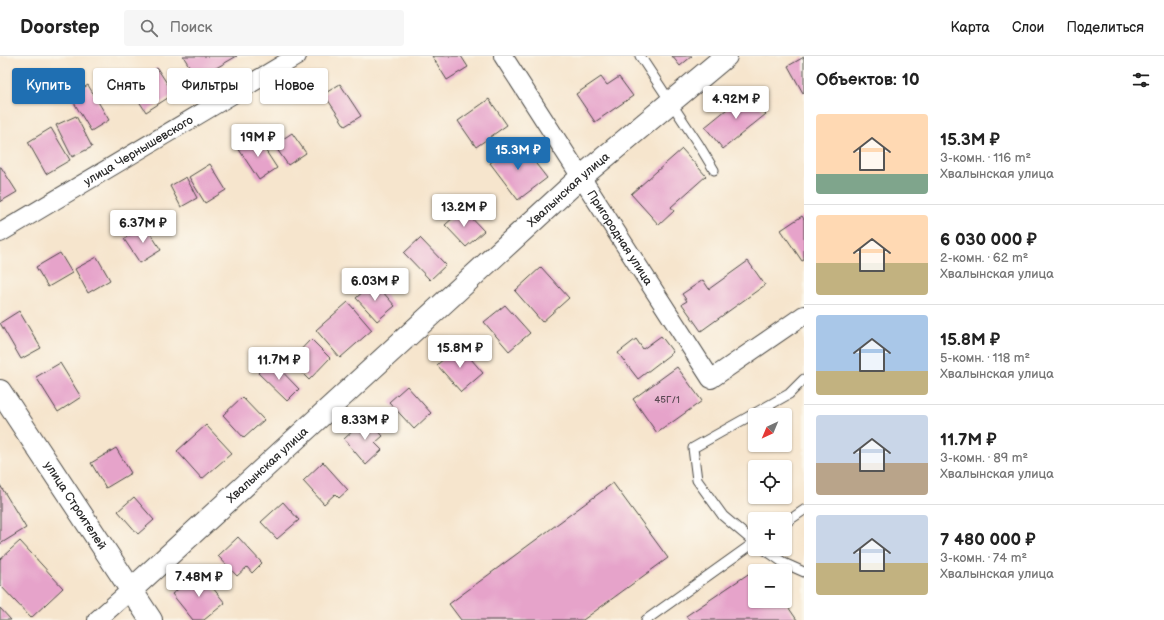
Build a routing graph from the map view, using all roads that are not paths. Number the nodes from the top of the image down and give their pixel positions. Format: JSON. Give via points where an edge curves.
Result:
{"nodes":[{"id":1,"x":297,"y":56,"type":"edge"},
{"id":2,"x":503,"y":56,"type":"edge"},
{"id":3,"x":640,"y":56,"type":"edge"},
{"id":4,"x":726,"y":56,"type":"edge"},
{"id":5,"x":670,"y":102,"type":"junction"},
{"id":6,"x":714,"y":170,"type":"dead end"},
{"id":7,"x":581,"y":177,"type":"junction"},
{"id":8,"x":0,"y":233,"type":"edge"},
{"id":9,"x":804,"y":315,"type":"edge"},
{"id":10,"x":804,"y":379,"type":"edge"},
{"id":11,"x":0,"y":391,"type":"edge"},
{"id":12,"x":804,"y":510,"type":"edge"},
{"id":13,"x":792,"y":518,"type":"edge"},
{"id":14,"x":748,"y":537,"type":"edge"},
{"id":15,"x":748,"y":548,"type":"edge"},
{"id":16,"x":774,"y":556,"type":"edge"},
{"id":17,"x":804,"y":572,"type":"edge"},
{"id":18,"x":131,"y":590,"type":"junction"},
{"id":19,"x":97,"y":620,"type":"edge"},
{"id":20,"x":151,"y":620,"type":"edge"},
{"id":21,"x":646,"y":620,"type":"edge"}],
"edges":[{"from":1,"to":8,"type":"street","name":"улица Чернышевского"},
{"from":2,"to":7,"type":"street","name":"Пригородная улица"},
{"from":3,"to":5,"type":"lane"},
{"from":4,"to":5,"type":"street","name":"Хвалынская улица"},
{"from":5,"to":6,"type":"lane"},
{"from":5,"to":7,"type":"street","name":"Хвалынская улица"},
{"from":7,"to":9,"type":"street","name":"Пригородная улица","via":[[711,379]]},
{"from":7,"to":18,"type":"street","name":"Хвалынская улица"},
{"from":10,"to":14,"type":"lane","via":[[789,394],[693,448],[697,480],[723,516]]},
{"from":11,"to":18,"type":"street","name":"улица Строителей"},
{"from":12,"to":13,"type":"lane"},
{"from":15,"to":21,"type":"lane"},
{"from":16,"to":17,"type":"lane"},
{"from":18,"to":19,"type":"street","name":"Хвалынская улица"},
{"from":18,"to":20,"type":"street","name":"улица Строителей"}]}
